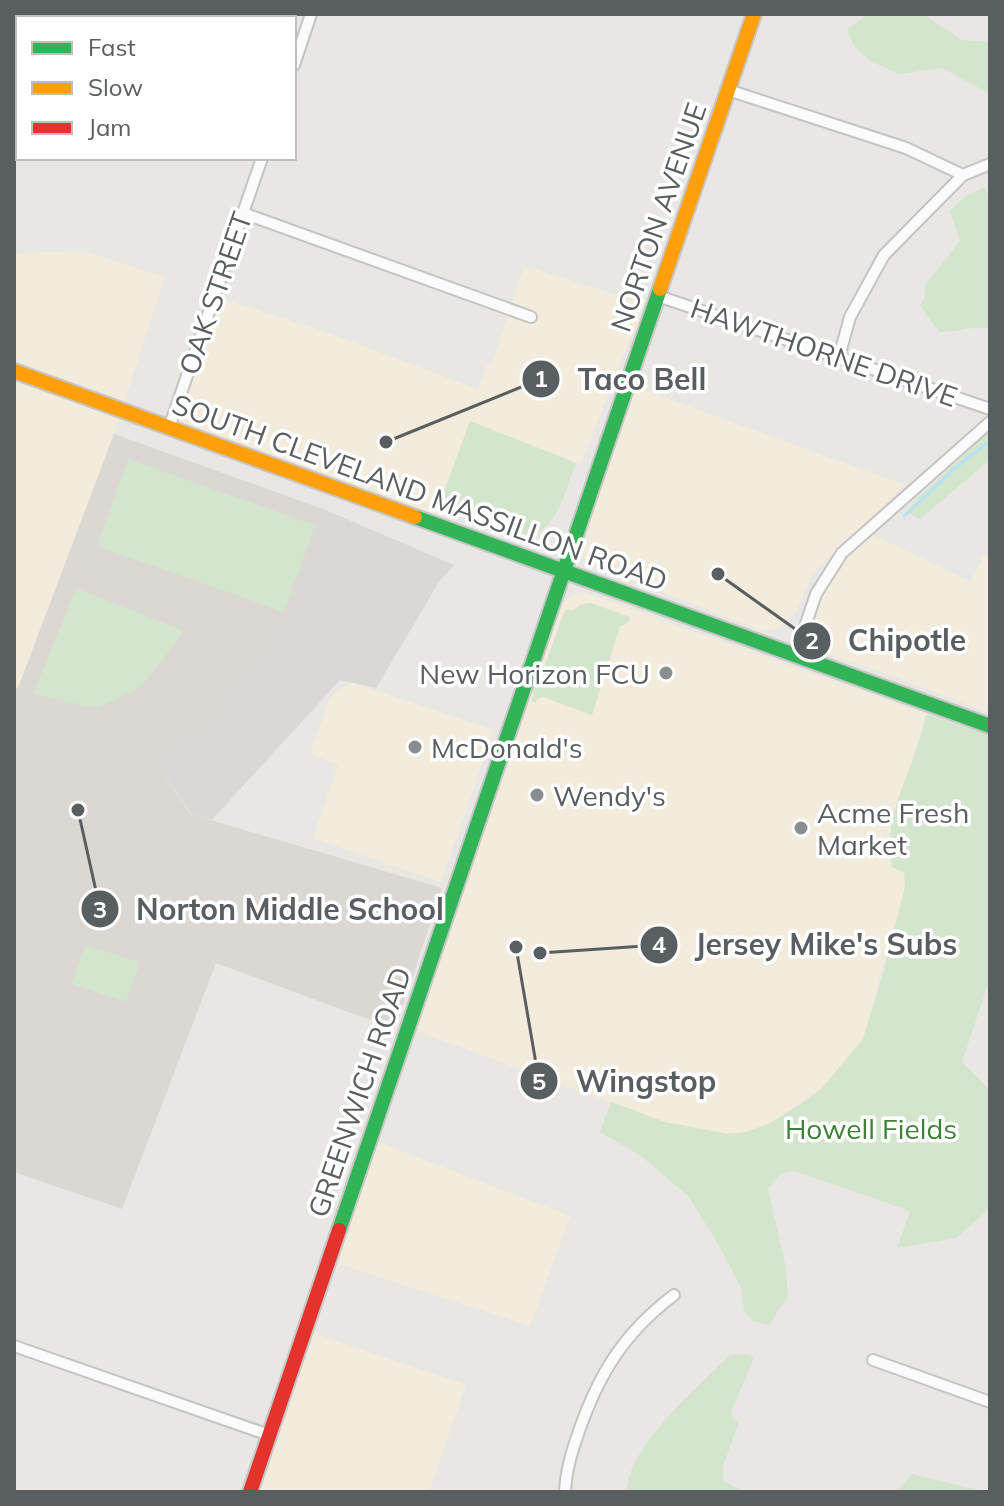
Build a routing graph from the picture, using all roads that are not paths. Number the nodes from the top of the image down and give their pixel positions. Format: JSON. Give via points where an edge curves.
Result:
{"nodes":[{"id":1,"x":311,"y":14,"type":"edge"},
{"id":2,"x":754,"y":14,"type":"edge"},
{"id":3,"x":296,"y":59,"type":"edge"},
{"id":4,"x":728,"y":90,"type":"junction"},
{"id":5,"x":261,"y":160,"type":"edge"},
{"id":6,"x":990,"y":164,"type":"edge"},
{"id":7,"x":963,"y":175,"type":"junction"},
{"id":8,"x":243,"y":213,"type":"junction"},
{"id":9,"x":658,"y":296,"type":"junction"},
{"id":10,"x":531,"y":317,"type":"dead end"},
{"id":11,"x":839,"y":357,"type":"junction"},
{"id":12,"x":14,"y":371,"type":"edge"},
{"id":13,"x":990,"y":409,"type":"edge"},
{"id":14,"x":990,"y":422,"type":"edge"},
{"id":15,"x":169,"y":428,"type":"junction"},
{"id":16,"x":564,"y":573,"type":"junction"},
{"id":17,"x":795,"y":656,"type":"junction"},
{"id":18,"x":990,"y":726,"type":"edge"},
{"id":19,"x":674,"y":1295,"type":"dead end"},
{"id":20,"x":14,"y":1346,"type":"edge"},
{"id":21,"x":873,"y":1360,"type":"dead end"},
{"id":22,"x":990,"y":1402,"type":"edge"},
{"id":23,"x":269,"y":1435,"type":"junction"},
{"id":24,"x":250,"y":1492,"type":"edge"},
{"id":25,"x":565,"y":1492,"type":"edge"}],
"edges":[{"from":1,"to":3,"type":"street"},
{"from":2,"to":4,"type":"main road","name":"NORTON AVENUE"},
{"from":4,"to":7,"type":"street","via":[[906,148]]},
{"from":4,"to":9,"type":"main road","name":"NORTON AVENUE"},
{"from":5,"to":8,"type":"street","name":"OAK STREET"},
{"from":6,"to":7,"type":"street"},
{"from":7,"to":11,"type":"street","via":[[884,255],[850,317]]},
{"from":8,"to":10,"type":"street"},
{"from":8,"to":15,"type":"street","name":"OAK STREET"},
{"from":9,"to":11,"type":"street","name":"HAWTHORNE DRIVE"},
{"from":9,"to":16,"type":"main road","name":"NORTON AVENUE"},
{"from":11,"to":13,"type":"street","name":"HAWTHORNE DRIVE"},
{"from":12,"to":15,"type":"main road","name":"SOUTH CLEVELAND MASSILLON ROAD"},
{"from":14,"to":17,"type":"street","via":[[842,553],[816,594]]},
{"from":15,"to":16,"type":"main road","name":"SOUTH CLEVELAND MASSILLON ROAD"},
{"from":16,"to":17,"type":"main road","name":"SOUTH CLEVELAND MASSILLON ROAD"},
{"from":16,"to":23,"type":"main road","name":"GREENWICH ROAD"},
{"from":17,"to":18,"type":"main road","name":"SOUTH CLEVELAND MASSILLON ROAD"},
{"from":19,"to":25,"type":"street","via":[[628,1337],[602,1374],[570,1456]]},
{"from":20,"to":23,"type":"street"},
{"from":21,"to":22,"type":"street"},
{"from":23,"to":24,"type":"main road","name":"GREENWICH ROAD"}]}
